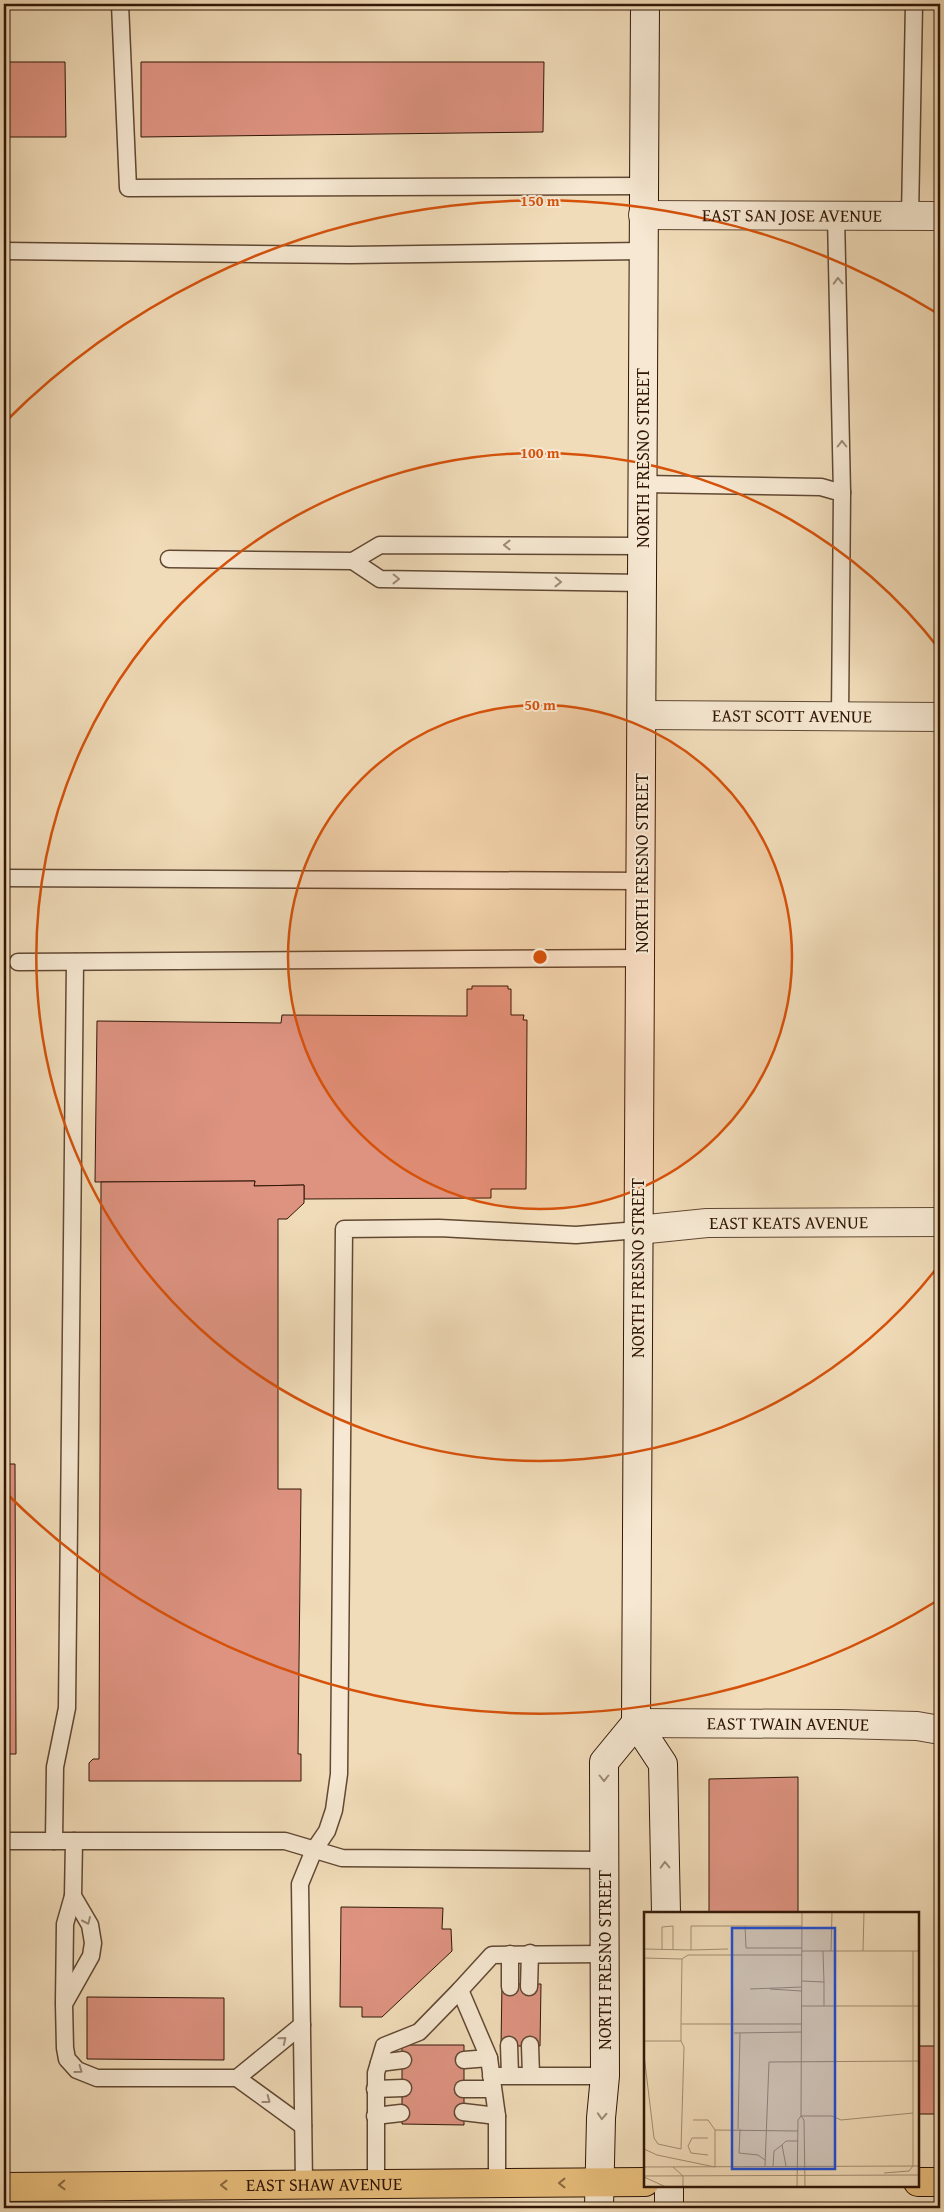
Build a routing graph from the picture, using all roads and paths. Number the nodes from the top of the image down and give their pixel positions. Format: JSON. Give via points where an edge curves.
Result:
{"nodes":[{"id":1,"x":120,"y":4,"type":"edge"},
{"id":2,"x":645,"y":4,"type":"edge"},
{"id":3,"x":914,"y":4,"type":"edge"},
{"id":4,"x":643,"y":186,"type":"junction"},
{"id":5,"x":643,"y":215,"type":"junction"},
{"id":6,"x":836,"y":216,"type":"junction"},
{"id":7,"x":910,"y":216,"type":"junction"},
{"id":8,"x":940,"y":216,"type":"edge"},
{"id":9,"x":4,"y":250,"type":"edge"},
{"id":10,"x":643,"y":251,"type":"junction"},
{"id":11,"x":643,"y":484,"type":"junction"},
{"id":12,"x":842,"y":493,"type":"junction"},
{"id":13,"x":643,"y":546,"type":"junction"},
{"id":14,"x":169,"y":558,"type":"dead end"},
{"id":15,"x":352,"y":561,"type":"junction"},
{"id":16,"x":643,"y":583,"type":"junction"},
{"id":17,"x":642,"y":715,"type":"junction"},
{"id":18,"x":840,"y":717,"type":"junction"},
{"id":19,"x":940,"y":717,"type":"edge"},
{"id":20,"x":4,"y":878,"type":"edge"},
{"id":21,"x":642,"y":881,"type":"junction"},
{"id":22,"x":641,"y":958,"type":"junction"},
{"id":23,"x":18,"y":962,"type":"dead end"},
{"id":24,"x":75,"y":962,"type":"junction"},
{"id":25,"x":940,"y":1222,"type":"edge"},
{"id":26,"x":638,"y":1230,"type":"junction"},
{"id":27,"x":636,"y":1723,"type":"junction"},
{"id":28,"x":940,"y":1730,"type":"edge"},
{"id":29,"x":4,"y":1841,"type":"edge"},
{"id":30,"x":54,"y":1841,"type":"junction"},
{"id":31,"x":74,"y":1841,"type":"junction"},
{"id":32,"x":314,"y":1850,"type":"junction"},
{"id":33,"x":604,"y":1860,"type":"junction"},
{"id":34,"x":73,"y":1896,"type":"junction"},
{"id":35,"x":666,"y":1912,"type":"edge"},
{"id":36,"x":530,"y":1953,"type":"junction"},
{"id":37,"x":510,"y":1954,"type":"junction"},
{"id":38,"x":605,"y":1954,"type":"junction"},
{"id":39,"x":510,"y":1986,"type":"dead end"},
{"id":40,"x":529,"y":1986,"type":"dead end"},
{"id":41,"x":460,"y":1990,"type":"junction"},
{"id":42,"x":64,"y":2004,"type":"junction"},
{"id":43,"x":302,"y":2025,"type":"junction"},
{"id":44,"x":509,"y":2045,"type":"dead end"},
{"id":45,"x":530,"y":2045,"type":"dead end"},
{"id":46,"x":489,"y":2058,"type":"junction"},
{"id":47,"x":403,"y":2060,"type":"dead end"},
{"id":48,"x":464,"y":2060,"type":"dead end"},
{"id":49,"x":379,"y":2062,"type":"junction"},
{"id":50,"x":510,"y":2075,"type":"junction"},
{"id":51,"x":531,"y":2075,"type":"junction"},
{"id":52,"x":605,"y":2076,"type":"junction"},
{"id":53,"x":238,"y":2078,"type":"junction"},
{"id":54,"x":492,"y":2083,"type":"junction"},
{"id":55,"x":403,"y":2088,"type":"dead end"},
{"id":56,"x":376,"y":2089,"type":"junction"},
{"id":57,"x":463,"y":2089,"type":"dead end"},
{"id":58,"x":463,"y":2112,"type":"dead end"},
{"id":59,"x":401,"y":2113,"type":"dead end"},
{"id":60,"x":375,"y":2116,"type":"junction"},
{"id":61,"x":497,"y":2116,"type":"junction"},
{"id":62,"x":303,"y":2126,"type":"junction"},
{"id":63,"x":644,"y":2182,"type":"edge"},
{"id":64,"x":919,"y":2182,"type":"edge"},
{"id":65,"x":940,"y":2182,"type":"edge"},
{"id":66,"x":304,"y":2184,"type":"junction"},
{"id":67,"x":376,"y":2184,"type":"junction"},
{"id":68,"x":497,"y":2184,"type":"junction"},
{"id":69,"x":4,"y":2187,"type":"edge"},
{"id":70,"x":669,"y":2187,"type":"edge"},
{"id":71,"x":600,"y":2196,"type":"edge"},
{"id":72,"x":669,"y":2208,"type":"edge"}],
"edges":[{"from":1,"to":4,"type":"lane","via":[[128,188]]},
{"from":2,"to":4,"type":"main road","name":"NORTH FRESNO STREET"},
{"from":3,"to":7,"type":"lane"},
{"from":4,"to":5,"type":"main road","name":"NORTH FRESNO STREET"},
{"from":5,"to":6,"type":"main road","name":"EAST SAN JOSE AVENUE"},
{"from":5,"to":10,"type":"main road","name":"NORTH FRESNO STREET"},
{"from":6,"to":7,"type":"main road","name":"EAST SAN JOSE AVENUE"},
{"from":12,"to":6,"type":"lane","one_way":true},
{"from":7,"to":8,"type":"main road","name":"EAST SAN JOSE AVENUE"},
{"from":9,"to":10,"type":"lane","via":[[350,255]]},
{"from":10,"to":11,"type":"main road","name":"NORTH FRESNO STREET"},
{"from":11,"to":12,"type":"lane","via":[[821,487]]},
{"from":11,"to":13,"type":"main road","name":"NORTH FRESNO STREET"},
{"from":12,"to":18,"type":"lane"},
{"from":13,"to":15,"type":"lane","one_way":true,"via":[[380,545]]},
{"from":13,"to":16,"type":"main road","name":"NORTH FRESNO STREET"},
{"from":14,"to":15,"type":"lane"},
{"from":15,"to":16,"type":"lane","one_way":true,"via":[[380,579]]},
{"from":16,"to":17,"type":"main road","name":"NORTH FRESNO STREET"},
{"from":17,"to":18,"type":"main road","name":"EAST SCOTT AVENUE"},
{"from":17,"to":21,"type":"main road","name":"NORTH FRESNO STREET"},
{"from":18,"to":19,"type":"main road","name":"EAST SCOTT AVENUE"},
{"from":20,"to":21,"type":"lane"},
{"from":21,"to":22,"type":"main road","name":"NORTH FRESNO STREET"},
{"from":22,"to":24,"type":"lane"},
{"from":22,"to":26,"type":"main road","name":"NORTH FRESNO STREET"},
{"from":23,"to":24,"type":"lane"},
{"from":24,"to":30,"type":"lane","via":[[67,1708],[55,1767]]},
{"from":25,"to":26,"type":"main road","name":"EAST KEATS AVENUE","via":[[707,1223]]},
{"from":26,"to":27,"type":"main road","name":"NORTH FRESNO STREET"},
{"from":26,"to":32,"type":"lane","via":[[576,1234],[439,1228],[344,1229],[339,1774],[334,1810],[327,1831]]},
{"from":27,"to":28,"type":"main road","name":"EAST TWAIN AVENUE","via":[[897,1726]]},
{"from":27,"to":33,"type":"main road","name":"NORTH FRESNO STREET","one_way":true,"via":[[604,1762]]},
{"from":35,"to":27,"type":"main road","one_way":true,"via":[[663,1764]]},
{"from":29,"to":30,"type":"lane"},
{"from":30,"to":31,"type":"lane"},
{"from":31,"to":32,"type":"lane","via":[[285,1841]]},
{"from":31,"to":34,"type":"lane"},
{"from":32,"to":33,"type":"lane","via":[[342,1858]]},
{"from":32,"to":43,"type":"lane","via":[[300,1884]]},
{"from":33,"to":38,"type":"main road","name":"NORTH FRESNO STREET"},
{"from":34,"to":42,"type":"lane","via":[[65,1924]]},
{"from":34,"to":42,"type":"lane","one_way":true,"via":[[90,1925],[93,1943],[85,1970]]},
{"from":36,"to":37,"type":"lane"},
{"from":36,"to":38,"type":"lane"},
{"from":36,"to":40,"type":"lane"},
{"from":37,"to":39,"type":"lane"},
{"from":37,"to":41,"type":"lane","via":[[492,1955]]},
{"from":38,"to":52,"type":"main road","name":"NORTH FRESNO STREET"},
{"from":41,"to":46,"type":"lane"},
{"from":41,"to":49,"type":"lane","via":[[419,2032],[384,2046]]},
{"from":42,"to":53,"type":"lane","one_way":true,"via":[[67,2059],[84,2074],[97,2078]]},
{"from":53,"to":43,"type":"lane","one_way":true},
{"from":43,"to":62,"type":"lane"},
{"from":44,"to":50,"type":"lane"},
{"from":45,"to":51,"type":"lane"},
{"from":46,"to":48,"type":"lane"},
{"from":46,"to":54,"type":"lane"},
{"from":47,"to":49,"type":"lane"},
{"from":49,"to":56,"type":"lane"},
{"from":50,"to":51,"type":"lane"},
{"from":50,"to":54,"type":"lane"},
{"from":51,"to":52,"type":"lane"},
{"from":52,"to":71,"type":"main road","name":"NORTH FRESNO STREET","one_way":true},
{"from":53,"to":62,"type":"lane","one_way":true},
{"from":54,"to":57,"type":"lane"},
{"from":54,"to":61,"type":"lane"},
{"from":55,"to":56,"type":"lane"},
{"from":56,"to":60,"type":"lane"},
{"from":58,"to":61,"type":"lane"},
{"from":59,"to":60,"type":"lane"},
{"from":60,"to":67,"type":"lane"},
{"from":61,"to":68,"type":"lane"},
{"from":62,"to":66,"type":"lane"},
{"from":63,"to":71,"type":"main road","name":"EAST SHAW AVENUE"},
{"from":64,"to":65,"type":"main road"},
{"from":66,"to":67,"type":"main road","name":"EAST SHAW AVENUE"},
{"from":66,"to":69,"type":"main road","name":"EAST SHAW AVENUE","one_way":true},
{"from":67,"to":68,"type":"main road","name":"EAST SHAW AVENUE"},
{"from":71,"to":68,"type":"main road","name":"EAST SHAW AVENUE","one_way":true},
{"from":70,"to":72,"type":"main road"}]}
